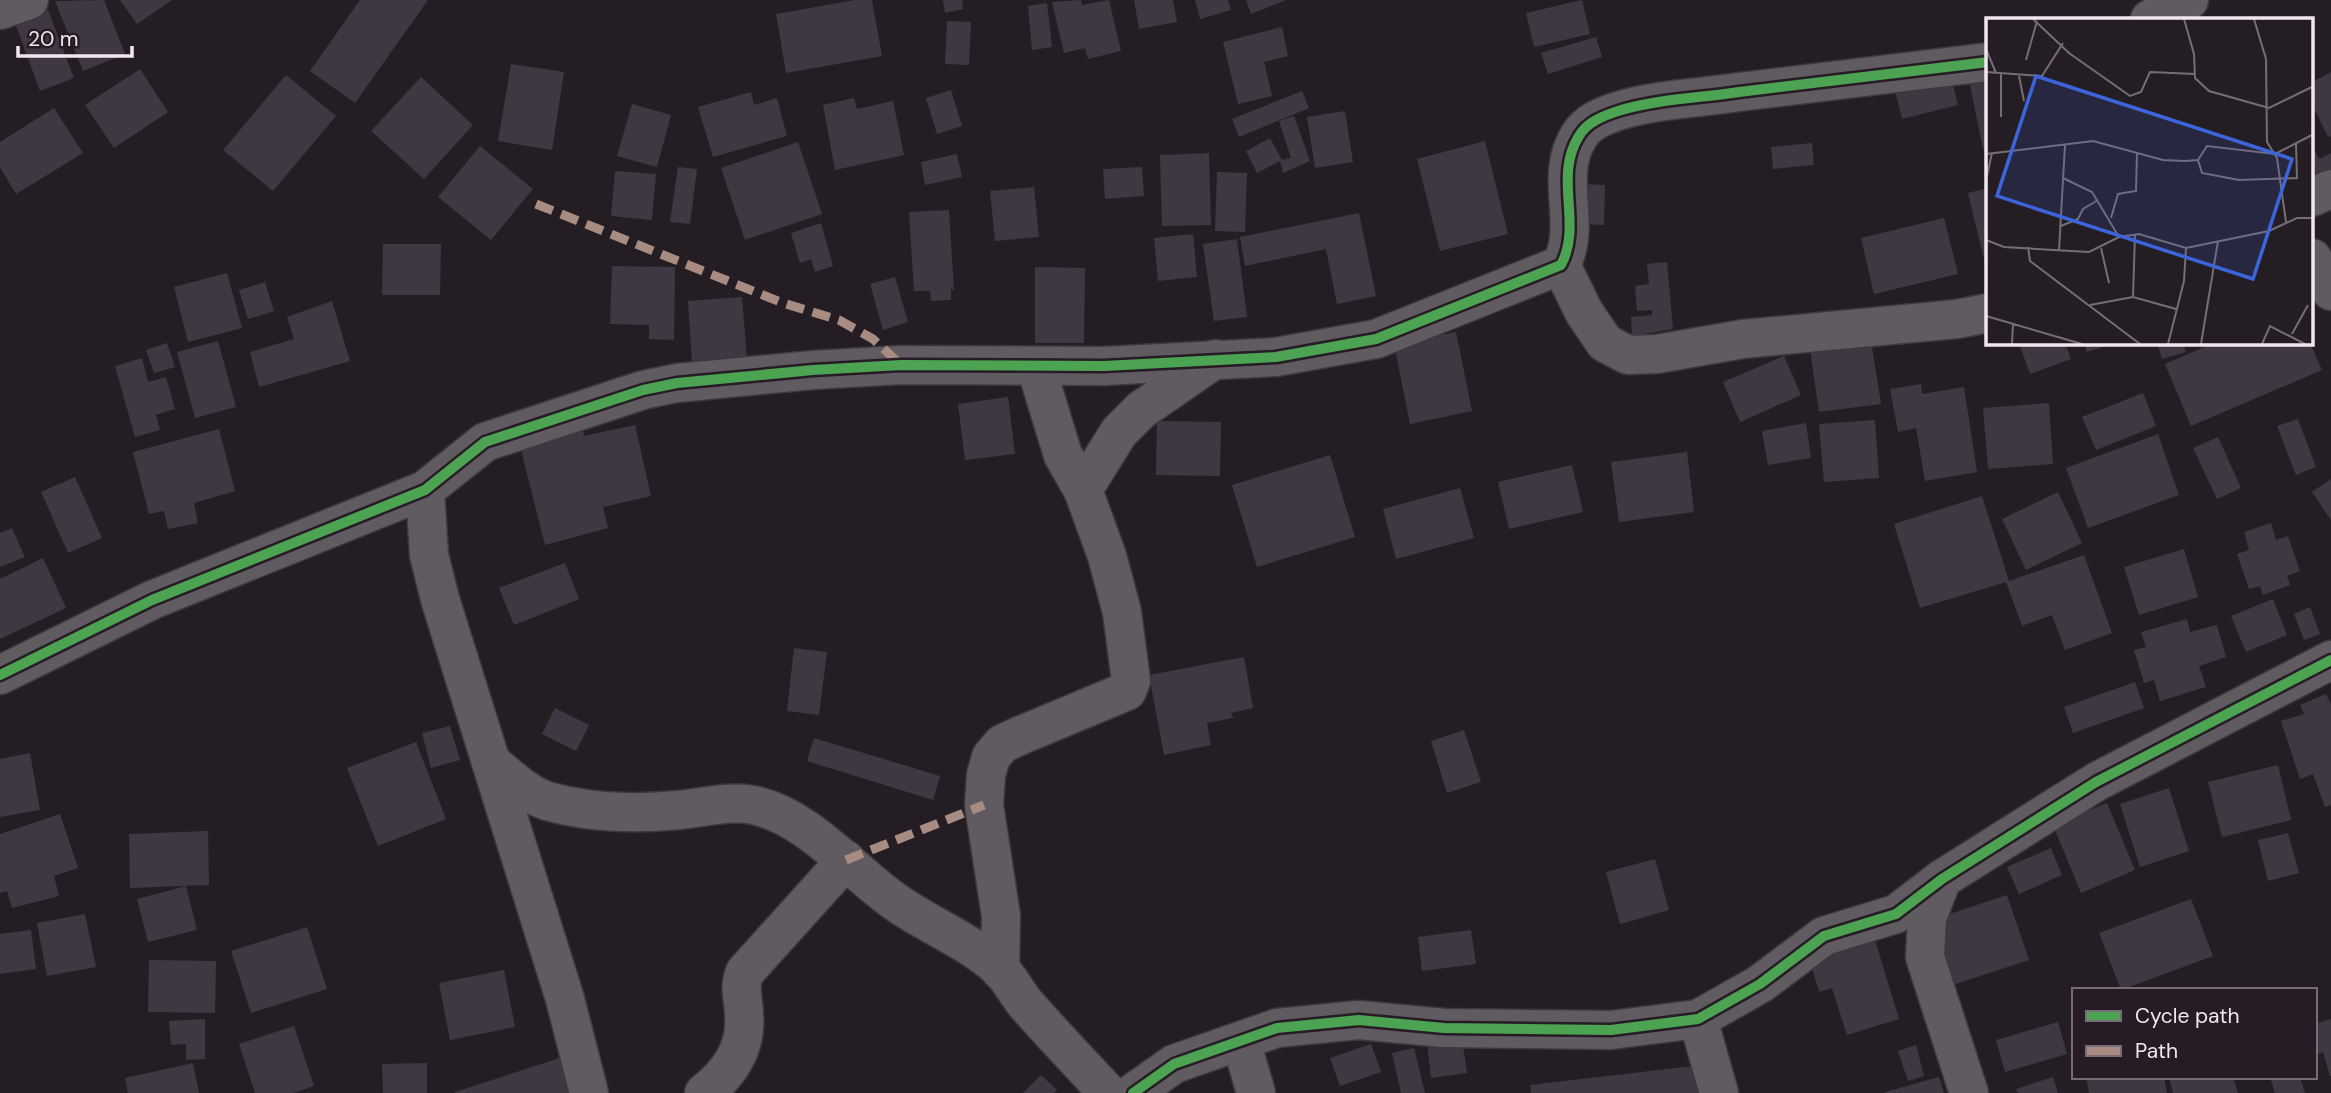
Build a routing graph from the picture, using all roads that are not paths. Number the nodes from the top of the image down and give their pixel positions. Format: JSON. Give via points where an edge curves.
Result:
{"nodes":[{"id":1,"x":29,"y":0,"type":"edge"},
{"id":2,"x":2186,"y":6,"type":"edge"},
{"id":3,"x":0,"y":10,"type":"edge"},
{"id":4,"x":2153,"y":18,"type":"edge"},
{"id":5,"x":1986,"y":62,"type":"edge"},
{"id":6,"x":2331,"y":189,"type":"edge"},
{"id":7,"x":2314,"y":196,"type":"edge"},
{"id":8,"x":2314,"y":261,"type":"edge"},
{"id":9,"x":1561,"y":265,"type":"junction"},
{"id":10,"x":2331,"y":291,"type":"edge"},
{"id":11,"x":1986,"y":313,"type":"edge"},
{"id":12,"x":1215,"y":359,"type":"junction"},
{"id":13,"x":1036,"y":367,"type":"junction"},
{"id":14,"x":425,"y":490,"type":"junction"},
{"id":15,"x":1083,"y":490,"type":"junction"},
{"id":16,"x":2331,"y":660,"type":"edge"},
{"id":17,"x":0,"y":675,"type":"edge"},
{"id":18,"x":491,"y":762,"type":"junction"},
{"id":19,"x":846,"y":860,"type":"junction"},
{"id":20,"x":1942,"y":879,"type":"junction"},
{"id":21,"x":1000,"y":970,"type":"junction"},
{"id":22,"x":1698,"y":1019,"type":"junction"},
{"id":23,"x":1241,"y":1041,"type":"junction"},
{"id":24,"x":589,"y":1093,"type":"edge"},
{"id":25,"x":704,"y":1093,"type":"edge"},
{"id":26,"x":1108,"y":1093,"type":"edge"},
{"id":27,"x":1133,"y":1093,"type":"edge"},
{"id":28,"x":1256,"y":1093,"type":"edge"},
{"id":29,"x":1719,"y":1093,"type":"edge"},
{"id":30,"x":1969,"y":1093,"type":"edge"}],
"edges":[{"from":1,"to":3,"type":"street"},
{"from":2,"to":4,"type":"street"},
{"from":5,"to":9,"type":"street","via":[[1652,104],[1596,118],[1579,134],[1567,165],[1570,233]]},
{"from":6,"to":7,"type":"street"},
{"from":8,"to":10,"type":"street"},
{"from":9,"to":11,"type":"street","via":[[1584,313],[1605,343],[1628,355]]},
{"from":9,"to":12,"type":"street","via":[[1376,339],[1276,357]]},
{"from":12,"to":13,"type":"street"},
{"from":12,"to":15,"type":"street","via":[[1141,410],[1119,432]]},
{"from":13,"to":14,"type":"street","via":[[947,362],[677,383],[485,442]]},
{"from":13,"to":15,"type":"street","via":[[1063,456]]},
{"from":14,"to":17,"type":"street","via":[[152,600]]},
{"from":14,"to":18,"type":"street","via":[[432,569]]},
{"from":15,"to":21,"type":"street","via":[[1122,612],[1131,681],[1127,691],[1002,744],[991,757],[984,805],[1001,916]]},
{"from":16,"to":20,"type":"street","via":[[2096,782]]},
{"from":18,"to":19,"type":"street","via":[[524,789],[547,800],[614,812],[752,804],[793,824]]},
{"from":18,"to":24,"type":"street","via":[[565,999]]},
{"from":19,"to":21,"type":"street","via":[[884,894]]},
{"from":19,"to":25,"type":"street","via":[[746,972],[741,992],[744,1038],[728,1071]]},
{"from":20,"to":22,"type":"street","via":[[1896,914],[1824,936],[1760,984]]},
{"from":20,"to":30,"type":"street","via":[[1927,918],[1925,957]]},
{"from":21,"to":26,"type":"street"},
{"from":22,"to":23,"type":"street","via":[[1611,1030],[1444,1028],[1359,1020],[1277,1028]]},
{"from":22,"to":29,"type":"street"},
{"from":23,"to":27,"type":"street","via":[[1174,1064]]},
{"from":23,"to":28,"type":"street"}]}
